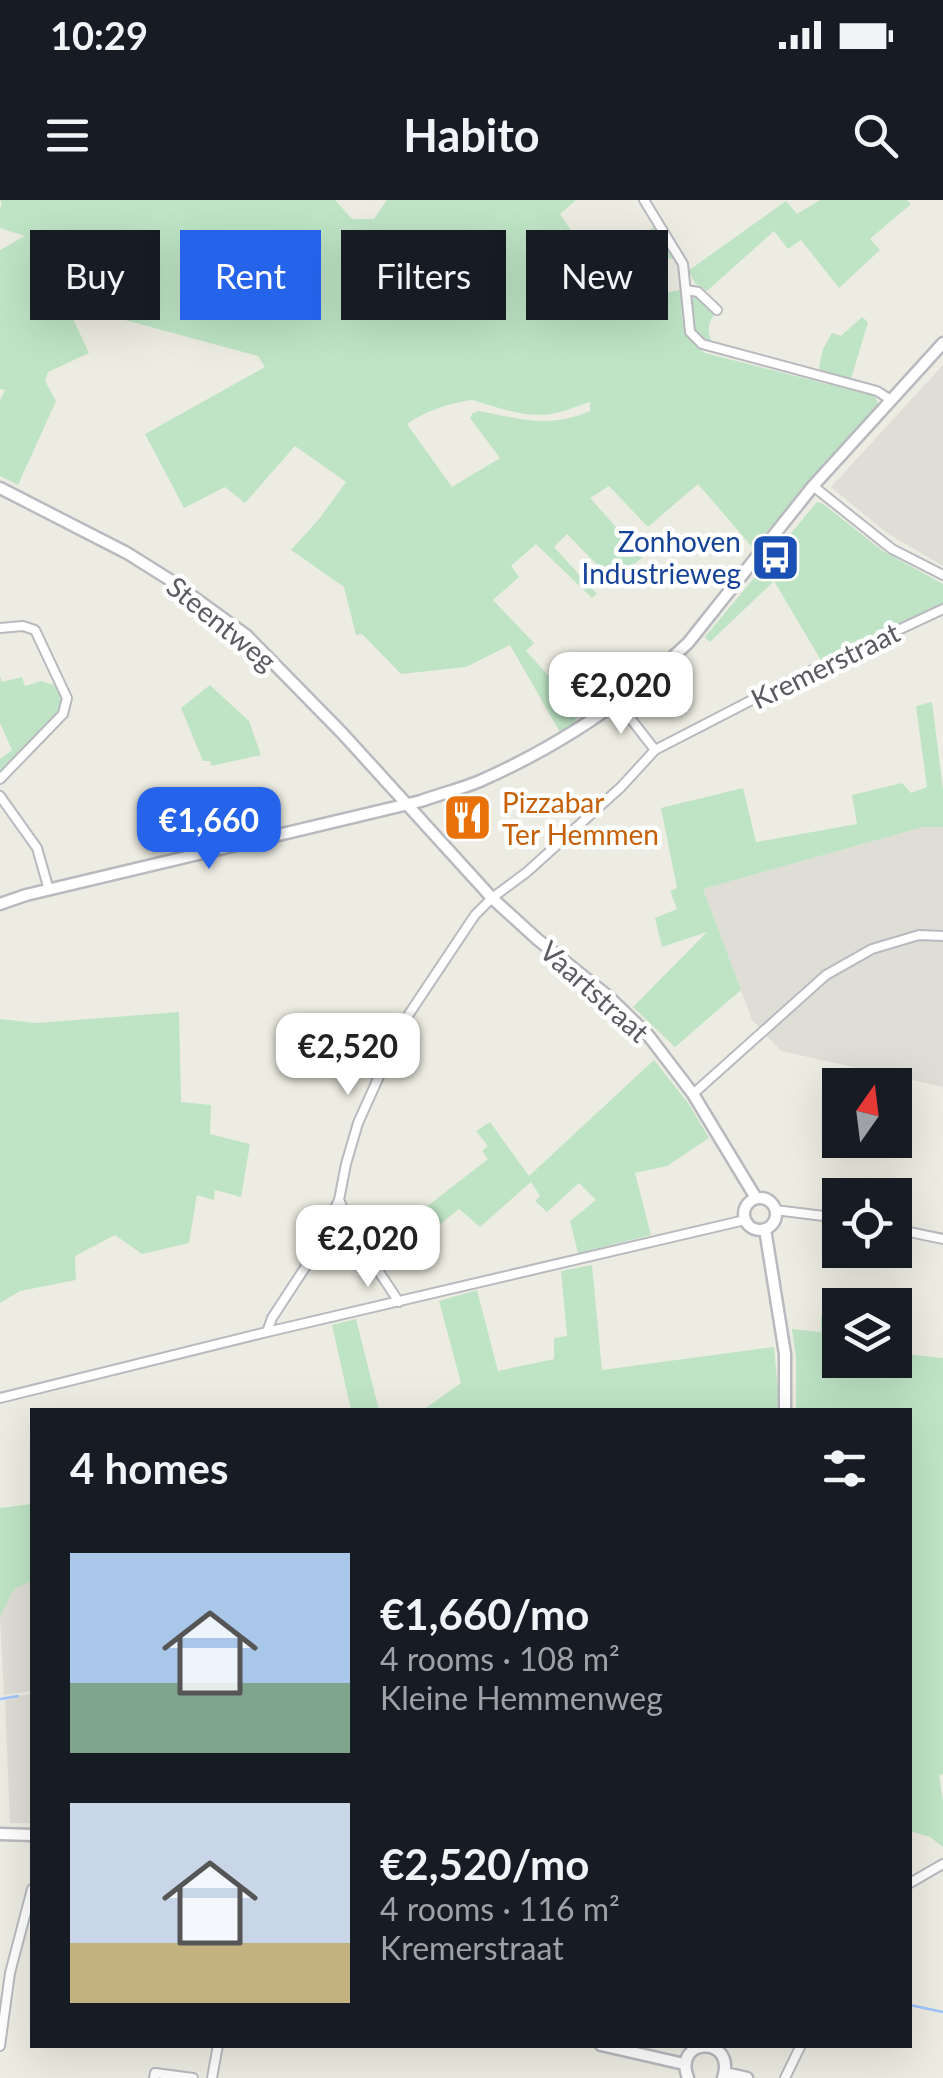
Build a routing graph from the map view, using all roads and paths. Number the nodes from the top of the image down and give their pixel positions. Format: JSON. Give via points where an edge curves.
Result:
{"nodes":[{"id":1,"x":644,"y":200,"type":"edge"},
{"id":2,"x":686,"y":290,"type":"junction"},
{"id":3,"x":718,"y":310,"type":"dead end"},
{"id":4,"x":943,"y":344,"type":"edge"},
{"id":5,"x":891,"y":400,"type":"junction"},
{"id":6,"x":813,"y":486,"type":"junction"},
{"id":7,"x":0,"y":488,"type":"edge"},
{"id":8,"x":943,"y":575,"type":"edge"},
{"id":9,"x":943,"y":609,"type":"edge"},
{"id":10,"x":0,"y":628,"type":"edge"},
{"id":11,"x":617,"y":701,"type":"junction"},
{"id":12,"x":655,"y":750,"type":"junction"},
{"id":13,"x":0,"y":779,"type":"edge"},
{"id":14,"x":0,"y":796,"type":"edge"},
{"id":15,"x":408,"y":804,"type":"junction"},
{"id":16,"x":49,"y":890,"type":"junction"},
{"id":17,"x":492,"y":898,"type":"junction"},
{"id":18,"x":0,"y":904,"type":"edge"},
{"id":19,"x":943,"y":936,"type":"edge"},
{"id":20,"x":693,"y":1094,"type":"junction"},
{"id":21,"x":756,"y":1198,"type":"junction"},
{"id":22,"x":340,"y":1200,"type":"junction"},
{"id":23,"x":775,"y":1210,"type":"junction"},
{"id":24,"x":822,"y":1216,"type":"edge"},
{"id":25,"x":745,"y":1220,"type":"junction"},
{"id":26,"x":765,"y":1228,"type":"junction"},
{"id":27,"x":912,"y":1232,"type":"edge"},
{"id":28,"x":943,"y":1238,"type":"edge"},
{"id":29,"x":399,"y":1302,"type":"junction"},
{"id":30,"x":267,"y":1332,"type":"junction"},
{"id":31,"x":0,"y":1398,"type":"edge"},
{"id":32,"x":785,"y":1408,"type":"edge"},
{"id":33,"x":0,"y":1834,"type":"edge"},
{"id":34,"x":30,"y":1835,"type":"edge"},
{"id":35,"x":943,"y":1864,"type":"edge"},
{"id":36,"x":912,"y":1883,"type":"edge"},
{"id":37,"x":30,"y":1896,"type":"edge"},
{"id":38,"x":0,"y":2046,"type":"edge"},
{"id":39,"x":217,"y":2048,"type":"edge"},
{"id":40,"x":613,"y":2048,"type":"edge"},
{"id":41,"x":699,"y":2048,"type":"edge"},
{"id":42,"x":715,"y":2048,"type":"edge"},
{"id":43,"x":800,"y":2048,"type":"edge"},
{"id":44,"x":684,"y":2064,"type":"junction"},
{"id":45,"x":724,"y":2075,"type":"edge"},
{"id":46,"x":154,"y":2078,"type":"edge"},
{"id":47,"x":193,"y":2078,"type":"edge"},
{"id":48,"x":212,"y":2078,"type":"edge"},
{"id":49,"x":688,"y":2078,"type":"edge"},
{"id":50,"x":747,"y":2078,"type":"edge"},
{"id":51,"x":785,"y":2078,"type":"edge"}],
"edges":[{"from":1,"to":2,"type":"street","via":[[683,264]]},
{"from":2,"to":3,"type":"street"},
{"from":2,"to":5,"type":"street","via":[[690,332],[702,344]]},
{"from":4,"to":5,"type":"street"},
{"from":5,"to":6,"type":"street"},
{"from":6,"to":8,"type":"street","via":[[892,550]]},
{"from":6,"to":11,"type":"street","via":[[688,643]]},
{"from":7,"to":15,"type":"street","name":"Steentweg","via":[[127,553],[246,635]]},
{"from":9,"to":12,"type":"street","name":"Kremerstraat"},
{"from":10,"to":13,"type":"street","via":[[35,630],[67,698],[63,714]]},
{"from":11,"to":12,"type":"street"},
{"from":11,"to":15,"type":"street","via":[[532,756]]},
{"from":12,"to":17,"type":"street","name":"Kremerstraat"},
{"from":14,"to":16,"type":"street","via":[[38,848]]},
{"from":15,"to":16,"type":"street"},
{"from":15,"to":17,"type":"street","name":"Vaartstraat"},
{"from":16,"to":18,"type":"street"},
{"from":17,"to":20,"type":"street","name":"Vaartstraat","via":[[635,1022]]},
{"from":17,"to":22,"type":"street","name":"Kremerstraat","via":[[403,1023],[358,1123]]},
{"from":19,"to":20,"type":"street","via":[[872,949],[826,974]]},
{"from":20,"to":21,"type":"street","name":"Vaartstraat"},
{"from":21,"to":23,"type":"street"},
{"from":21,"to":25,"type":"street","via":[[745,1207]]},
{"from":22,"to":29,"type":"street"},
{"from":22,"to":30,"type":"street","name":"Kremerstraat"},
{"from":23,"to":24,"type":"street"},
{"from":23,"to":26,"type":"street"},
{"from":25,"to":26,"type":"street"},
{"from":25,"to":29,"type":"street"},
{"from":26,"to":32,"type":"street","via":[[785,1354]]},
{"from":27,"to":28,"type":"street"},
{"from":29,"to":30,"type":"street"},
{"from":30,"to":31,"type":"street"},
{"from":33,"to":34,"type":"street"},
{"from":35,"to":36,"type":"street"},
{"from":37,"to":38,"type":"street"},
{"from":39,"to":48,"type":"street"},
{"from":40,"to":44,"type":"street"},
{"from":41,"to":44,"type":"street"},
{"from":42,"to":45,"type":"street","via":[[726,2064]]},
{"from":43,"to":51,"type":"street"},
{"from":44,"to":49,"type":"street"},
{"from":45,"to":50,"type":"street"},
{"from":46,"to":47,"type":"street","via":[[155,2072]]}]}
